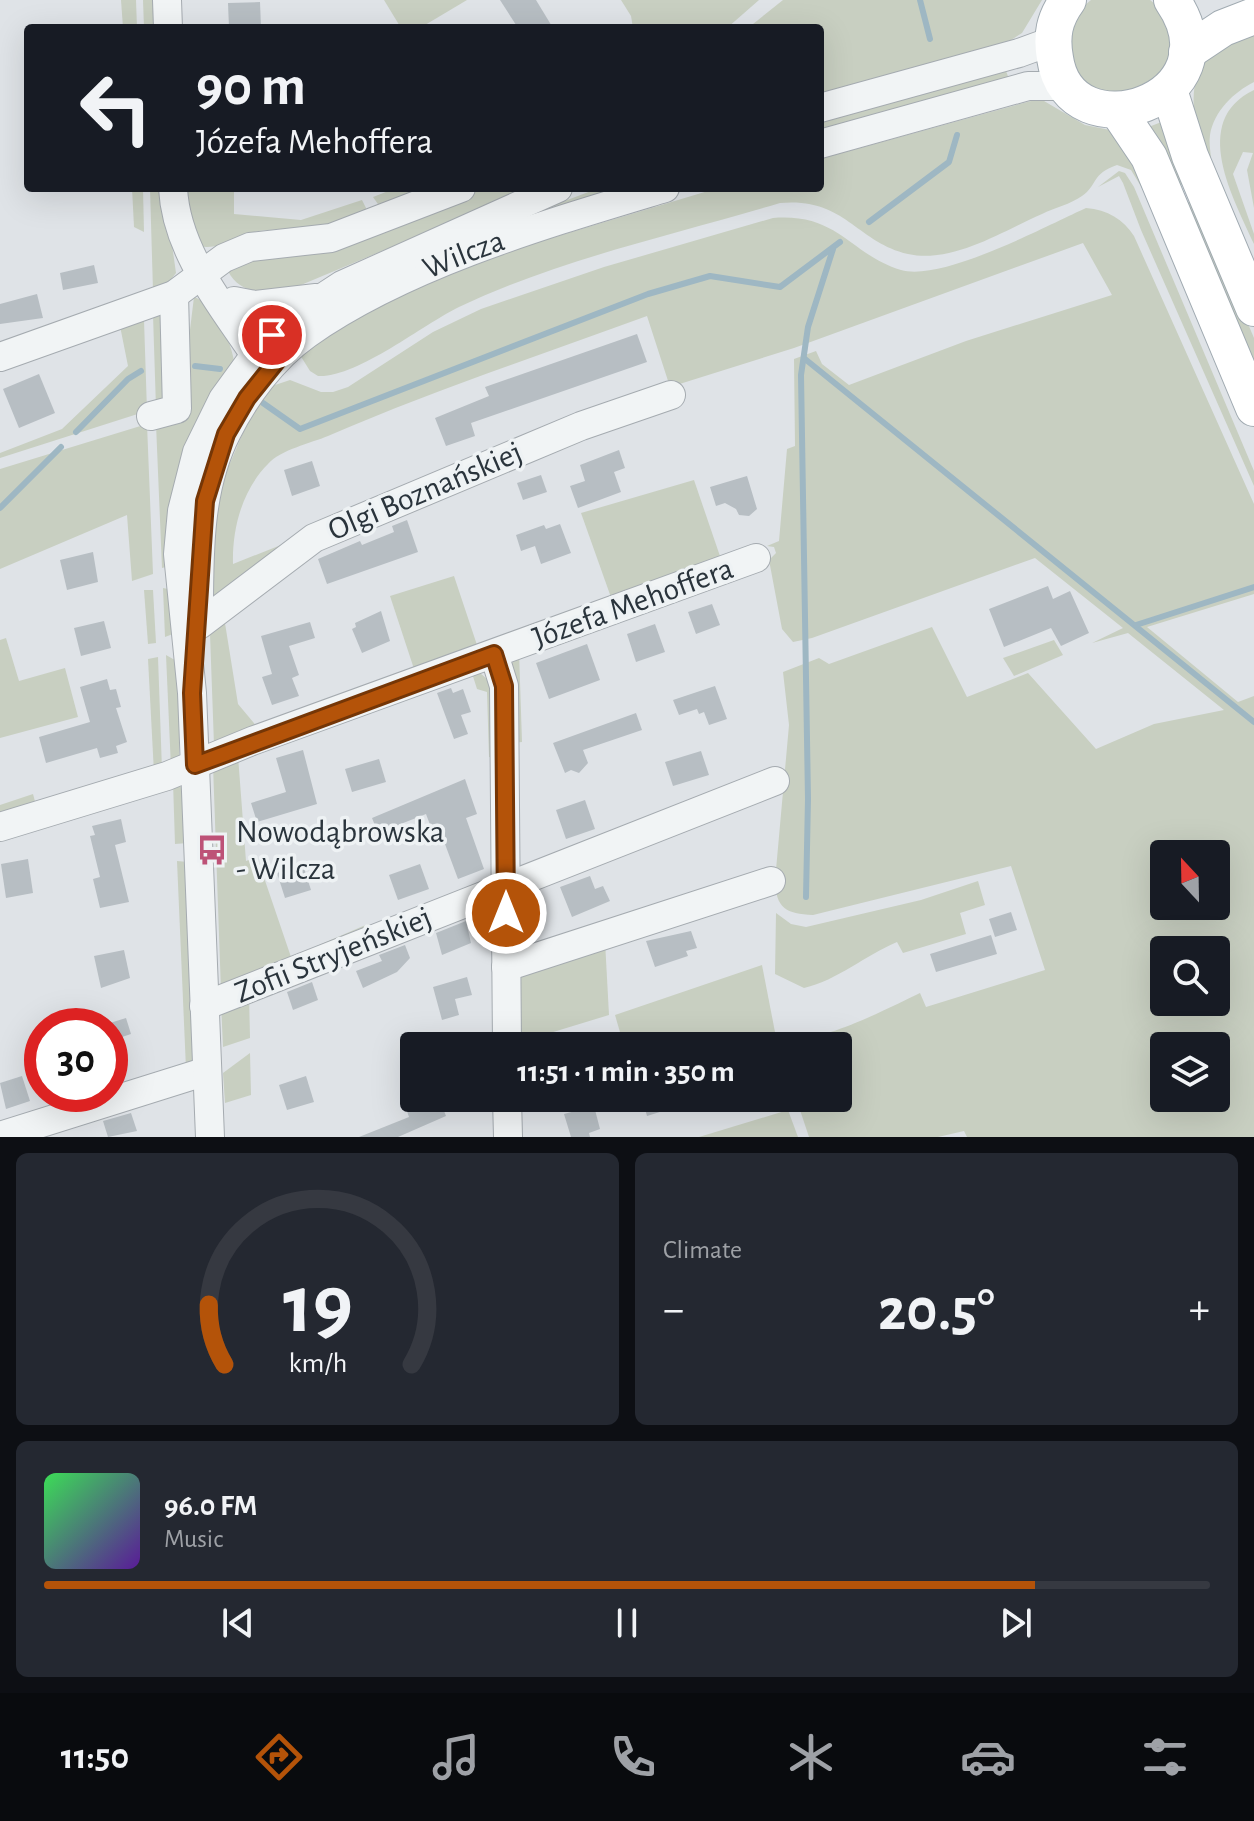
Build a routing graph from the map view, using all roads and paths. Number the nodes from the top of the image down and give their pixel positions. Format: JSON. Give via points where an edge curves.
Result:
{"nodes":[{"id":1,"x":167,"y":0,"type":"edge"},
{"id":2,"x":1068,"y":0,"type":"edge"},
{"id":3,"x":1173,"y":0,"type":"edge"},
{"id":4,"x":1254,"y":16,"type":"edge"},
{"id":5,"x":168,"y":24,"type":"edge"},
{"id":6,"x":1052,"y":41,"type":"junction"},
{"id":7,"x":1187,"y":52,"type":"junction"},
{"id":8,"x":1067,"y":86,"type":"junction"},
{"id":9,"x":1169,"y":90,"type":"junction"},
{"id":10,"x":824,"y":107,"type":"edge"},
{"id":11,"x":1118,"y":111,"type":"junction"},
{"id":12,"x":824,"y":143,"type":"edge"},
{"id":13,"x":174,"y":192,"type":"edge"},
{"id":14,"x":451,"y":192,"type":"edge"},
{"id":15,"x":549,"y":192,"type":"edge"},
{"id":16,"x":653,"y":192,"type":"edge"},
{"id":17,"x":202,"y":274,"type":"junction"},
{"id":18,"x":174,"y":295,"type":"junction"},
{"id":19,"x":320,"y":297,"type":"junction"},
{"id":20,"x":234,"y":301,"type":"junction"},
{"id":21,"x":1254,"y":308,"type":"edge"},
{"id":22,"x":269,"y":349,"type":"junction"},
{"id":23,"x":0,"y":357,"type":"edge"},
{"id":24,"x":671,"y":395,"type":"dead end"},
{"id":25,"x":1254,"y":408,"type":"edge"},
{"id":26,"x":151,"y":416,"type":"dead end"},
{"id":27,"x":756,"y":558,"type":"dead end"},
{"id":28,"x":199,"y":625,"type":"junction"},
{"id":29,"x":494,"y":654,"type":"junction"},
{"id":30,"x":192,"y":693,"type":"junction"},
{"id":31,"x":195,"y":765,"type":"junction"},
{"id":32,"x":775,"y":781,"type":"dead end"},
{"id":33,"x":0,"y":827,"type":"edge"},
{"id":34,"x":771,"y":881,"type":"dead end"},
{"id":35,"x":506,"y":886,"type":"junction"},
{"id":36,"x":506,"y":967,"type":"junction"},
{"id":37,"x":204,"y":1006,"type":"junction"},
{"id":38,"x":507,"y":1032,"type":"edge"},
{"id":39,"x":207,"y":1071,"type":"junction"},
{"id":40,"x":507,"y":1112,"type":"edge"},
{"id":41,"x":0,"y":1136,"type":"edge"},
{"id":42,"x":210,"y":1137,"type":"edge"},
{"id":43,"x":508,"y":1137,"type":"edge"}],
"edges":[{"from":1,"to":5,"type":"street"},
{"from":2,"to":6,"type":"main road","via":[[1058,14]]},
{"from":3,"to":7,"type":"main road","via":[[1185,25]]},
{"from":4,"to":7,"type":"main road","via":[[1223,28]]},
{"from":6,"to":8,"type":"main road"},
{"from":6,"to":10,"type":"street"},
{"from":7,"to":9,"type":"main road"},
{"from":8,"to":11,"type":"main road","via":[[1090,103]]},
{"from":8,"to":12,"type":"street","via":[[1028,86]]},
{"from":9,"to":11,"type":"main road","via":[[1145,105]]},
{"from":9,"to":21,"type":"main road","via":[[1186,146]]},
{"from":11,"to":25,"type":"main road","via":[[1149,157]]},
{"from":13,"to":17,"type":"street","via":[[182,235]]},
{"from":14,"to":17,"type":"street","via":[[331,238],[250,247]]},
{"from":15,"to":19,"type":"street","name":"Wilcza"},
{"from":16,"to":22,"type":"street","name":"Wilcza","via":[[506,239],[398,284],[306,335]]},
{"from":17,"to":18,"type":"street"},
{"from":17,"to":20,"type":"street"},
{"from":17,"to":22,"type":"street"},
{"from":18,"to":23,"type":"street"},
{"from":18,"to":26,"type":"street","via":[[177,409]]},
{"from":19,"to":20,"type":"street","via":[[282,303]]},
{"from":19,"to":22,"type":"street","name":"Wilcza"},
{"from":20,"to":22,"type":"street"},
{"from":22,"to":28,"type":"street","via":[[226,434],[205,501]]},
{"from":22,"to":30,"type":"street","via":[[223,399],[197,452],[182,511],[180,595]]},
{"from":24,"to":28,"type":"street","name":"Olgi Boznańskiej","via":[[581,426],[314,538]]},
{"from":27,"to":29,"type":"street","name":"Józefa Mehoffera"},
{"from":28,"to":30,"type":"street"},
{"from":29,"to":31,"type":"street","name":"Józefa Mehoffera"},
{"from":29,"to":35,"type":"street","via":[[504,686]]},
{"from":30,"to":31,"type":"street"},
{"from":31,"to":33,"type":"street","name":"Józefa Mehoffera"},
{"from":31,"to":37,"type":"street"},
{"from":32,"to":35,"type":"street","name":"Zofii Stryjeńskiej"},
{"from":34,"to":36,"type":"street"},
{"from":35,"to":36,"type":"street"},
{"from":35,"to":37,"type":"street","name":"Zofii Stryjeńskiej"},
{"from":36,"to":38,"type":"street"},
{"from":37,"to":39,"type":"street"},
{"from":39,"to":41,"type":"street"},
{"from":39,"to":42,"type":"street"},
{"from":40,"to":43,"type":"street"}]}
